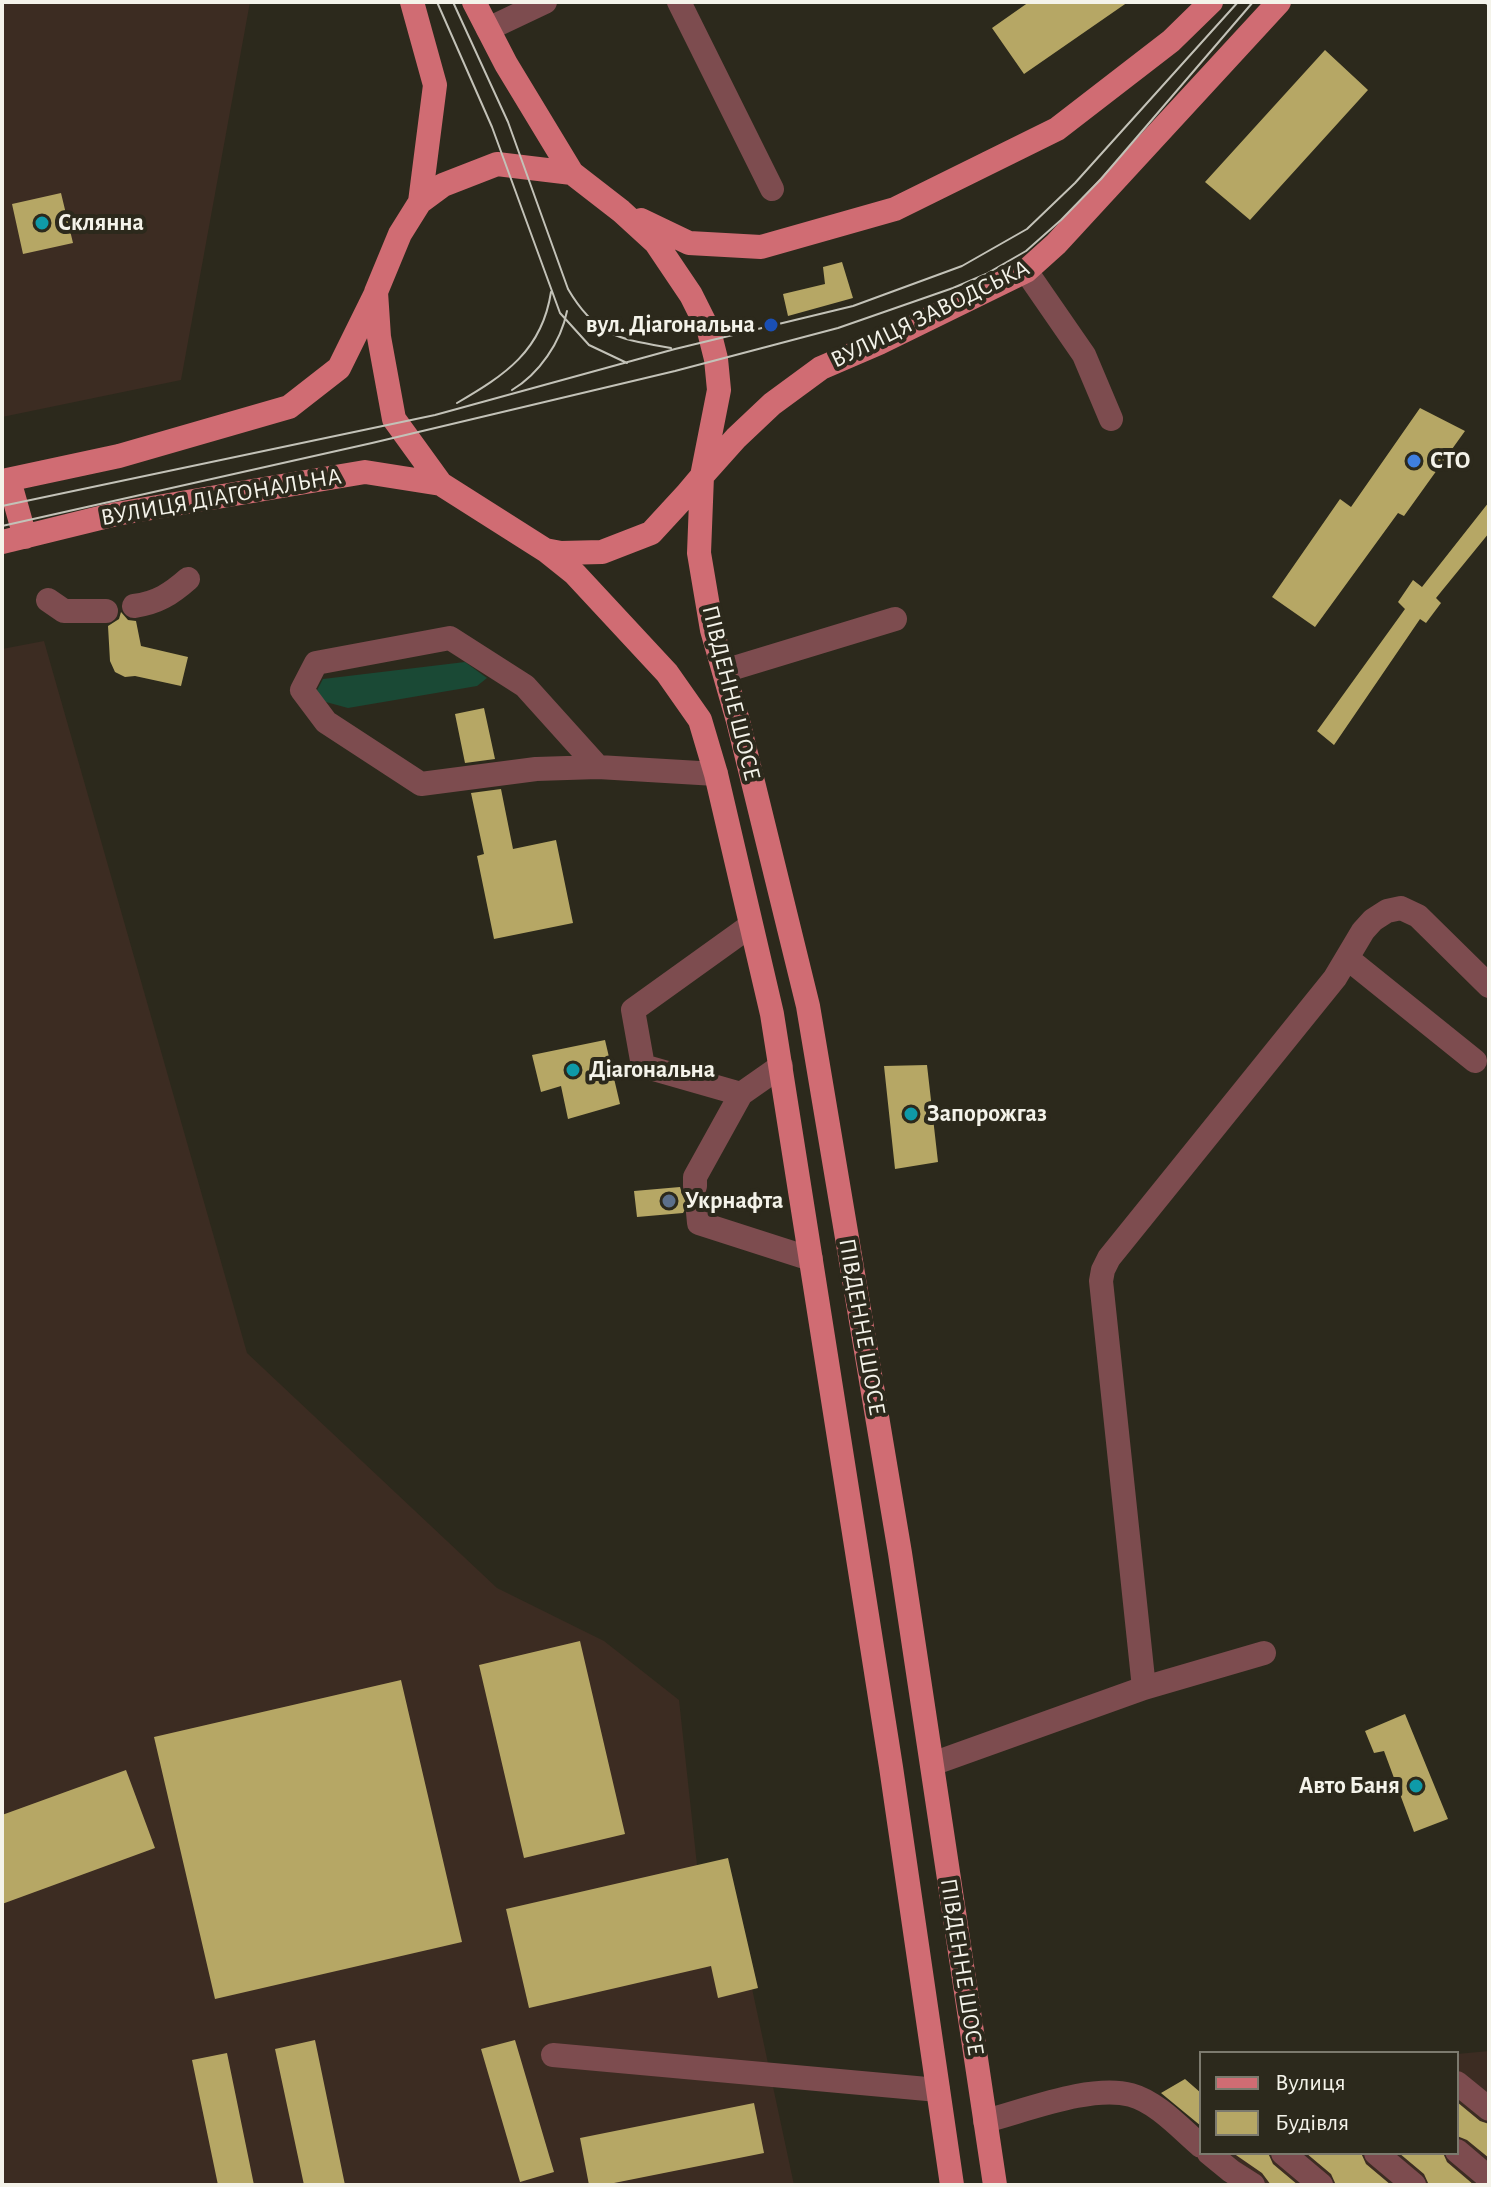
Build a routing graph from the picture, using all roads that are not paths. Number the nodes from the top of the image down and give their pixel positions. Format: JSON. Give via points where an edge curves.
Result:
{"nodes":[{"id":1,"x":412,"y":2,"type":"edge"},
{"id":2,"x":474,"y":2,"type":"edge"},
{"id":3,"x":545,"y":2,"type":"edge"},
{"id":4,"x":679,"y":2,"type":"edge"},
{"id":5,"x":1211,"y":2,"type":"edge"},
{"id":6,"x":1279,"y":2,"type":"edge"},
{"id":7,"x":488,"y":29,"type":"junction"},
{"id":8,"x":572,"y":173,"type":"junction"},
{"id":9,"x":772,"y":189,"type":"dead end"},
{"id":10,"x":420,"y":202,"type":"junction"},
{"id":11,"x":621,"y":211,"type":"junction"},
{"id":12,"x":1026,"y":271,"type":"junction"},
{"id":13,"x":376,"y":292,"type":"junction"},
{"id":14,"x":1111,"y":419,"type":"dead end"},
{"id":15,"x":702,"y":476,"type":"junction"},
{"id":16,"x":6,"y":481,"type":"edge"},
{"id":17,"x":441,"y":484,"type":"junction"},
{"id":18,"x":13,"y":539,"type":"edge"},
{"id":19,"x":545,"y":550,"type":"junction"},
{"id":20,"x":188,"y":579,"type":"dead end"},
{"id":21,"x":48,"y":600,"type":"dead end"},
{"id":22,"x":134,"y":606,"type":"dead end"},
{"id":23,"x":106,"y":611,"type":"dead end"},
{"id":24,"x":895,"y":619,"type":"dead end"},
{"id":25,"x":724,"y":671,"type":"junction"},
{"id":26,"x":598,"y":767,"type":"junction"},
{"id":27,"x":716,"y":774,"type":"junction"},
{"id":28,"x":750,"y":926,"type":"junction"},
{"id":29,"x":1347,"y":958,"type":"junction"},
{"id":30,"x":1489,"y":986,"type":"edge"},
{"id":31,"x":1475,"y":1061,"type":"dead end"},
{"id":32,"x":781,"y":1066,"type":"junction"},
{"id":33,"x":741,"y":1094,"type":"junction"},
{"id":34,"x":695,"y":1186,"type":"dead end"},
{"id":35,"x":698,"y":1212,"type":"dead end"},
{"id":36,"x":811,"y":1259,"type":"junction"},
{"id":37,"x":900,"y":1553,"type":"junction"},
{"id":38,"x":858,"y":1556,"type":"junction"},
{"id":39,"x":1264,"y":1653,"type":"dead end"},
{"id":40,"x":1144,"y":1688,"type":"junction"},
{"id":41,"x":932,"y":1764,"type":"junction"},
{"id":42,"x":553,"y":2055,"type":"dead end"},
{"id":43,"x":976,"y":2059,"type":"junction"},
{"id":44,"x":936,"y":2080,"type":"junction"},
{"id":45,"x":1459,"y":2085,"type":"edge"},
{"id":46,"x":1489,"y":2109,"type":"edge"},
{"id":47,"x":985,"y":2121,"type":"junction"},
{"id":48,"x":1199,"y":2144,"type":"edge"},
{"id":49,"x":1459,"y":2153,"type":"edge"},
{"id":50,"x":1211,"y":2155,"type":"edge"},
{"id":51,"x":1285,"y":2155,"type":"edge"},
{"id":52,"x":1378,"y":2155,"type":"edge"},
{"id":53,"x":1489,"y":2178,"type":"edge"},
{"id":54,"x":952,"y":2185,"type":"edge"},
{"id":55,"x":995,"y":2185,"type":"edge"},
{"id":56,"x":1253,"y":2185,"type":"edge"},
{"id":57,"x":1321,"y":2185,"type":"edge"},
{"id":58,"x":1414,"y":2185,"type":"edge"}],
"edges":[{"from":1,"to":10,"type":"main road","via":[[435,85]]},
{"from":2,"to":7,"type":"main road"},
{"from":3,"to":7,"type":"lane"},
{"from":4,"to":9,"type":"lane"},
{"from":5,"to":11,"type":"main road","via":[[1171,41],[1057,129],[895,209],[761,247],[689,243]]},
{"from":6,"to":12,"type":"main road","name":"ВУЛИЦЯ ЗАВОДСЬКА"},
{"from":7,"to":8,"type":"main road"},
{"from":8,"to":10,"type":"main road","via":[[497,164],[443,185]]},
{"from":8,"to":11,"type":"main road"},
{"from":10,"to":13,"type":"main road"},
{"from":11,"to":15,"type":"main road","name":"ПІВДЕННЕ ШОСЕ","via":[[656,243],[709,331],[719,390]]},
{"from":12,"to":14,"type":"lane","via":[[1084,355]]},
{"from":12,"to":15,"type":"main road","name":"ВУЛИЦЯ ЗАВОДСЬКА","via":[[821,368],[772,404]]},
{"from":13,"to":16,"type":"main road","via":[[339,368],[289,407],[119,456]]},
{"from":13,"to":17,"type":"main road","via":[[394,419]]},
{"from":15,"to":19,"type":"main road","name":"ВУЛИЦЯ ЗАВОДСЬКА","via":[[651,533],[602,552]]},
{"from":15,"to":25,"type":"main road","name":"ПІВДЕННЕ ШОСЕ","via":[[699,553]]},
{"from":16,"to":18,"type":"main road"},
{"from":17,"to":18,"type":"main road","name":"ВУЛИЦЯ ДІАГОНАЛЬНА","via":[[365,472],[116,514]]},
{"from":17,"to":19,"type":"main road","name":"ПІВДЕННЕ ШОСЕ"},
{"from":19,"to":27,"type":"main road","name":"ПІВДЕННЕ ШОСЕ","via":[[575,574],[667,673],[700,720]]},
{"from":20,"to":22,"type":"lane","via":[[168,596]]},
{"from":21,"to":23,"type":"lane","via":[[64,611]]},
{"from":24,"to":25,"type":"lane"},
{"from":25,"to":37,"type":"main road","name":"ПІВДЕННЕ ШОСЕ","via":[[808,1006]]},
{"from":26,"to":26,"type":"lane","via":[[525,686],[450,638],[316,663],[302,690],[326,722],[421,784]]},
{"from":26,"to":27,"type":"lane"},
{"from":27,"to":28,"type":"main road","name":"ПІВДЕННЕ ШОСЕ"},
{"from":28,"to":32,"type":"main road","name":"ПІВДЕННЕ ШОСЕ"},
{"from":28,"to":33,"type":"lane","via":[[633,1010],[643,1066]]},
{"from":29,"to":30,"type":"lane","via":[[1373,920],[1401,908],[1418,916]]},
{"from":29,"to":31,"type":"lane"},
{"from":29,"to":40,"type":"lane","via":[[1103,1270]]},
{"from":32,"to":33,"type":"lane"},
{"from":32,"to":36,"type":"main road","name":"ПІВДЕННЕ ШОСЕ"},
{"from":33,"to":34,"type":"lane","via":[[695,1177]]},
{"from":35,"to":36,"type":"lane","via":[[699,1223]]},
{"from":36,"to":38,"type":"main road","name":"ПІВДЕННЕ ШОСЕ"},
{"from":37,"to":38,"type":"main road"},
{"from":37,"to":41,"type":"main road","name":"ПІВДЕННЕ ШОСЕ"},
{"from":38,"to":44,"type":"main road","name":"ПІВДЕННЕ ШОСЕ"},
{"from":39,"to":40,"type":"lane"},
{"from":40,"to":41,"type":"lane"},
{"from":41,"to":43,"type":"main road","name":"ПІВДЕННЕ ШОСЕ"},
{"from":42,"to":44,"type":"lane"},
{"from":43,"to":44,"type":"main road"},
{"from":43,"to":47,"type":"main road","name":"ПІВДЕННЕ ШОСЕ"},
{"from":44,"to":54,"type":"main road","name":"ПІВДЕННЕ ШОСЕ"},
{"from":45,"to":46,"type":"lane"},
{"from":47,"to":48,"type":"lane","via":[[1079,2096],[1131,2095]]},
{"from":47,"to":55,"type":"main road","name":"ПІВДЕННЕ ШОСЕ"},
{"from":49,"to":53,"type":"lane"},
{"from":50,"to":56,"type":"lane"},
{"from":51,"to":57,"type":"lane"},
{"from":52,"to":58,"type":"lane"}]}
